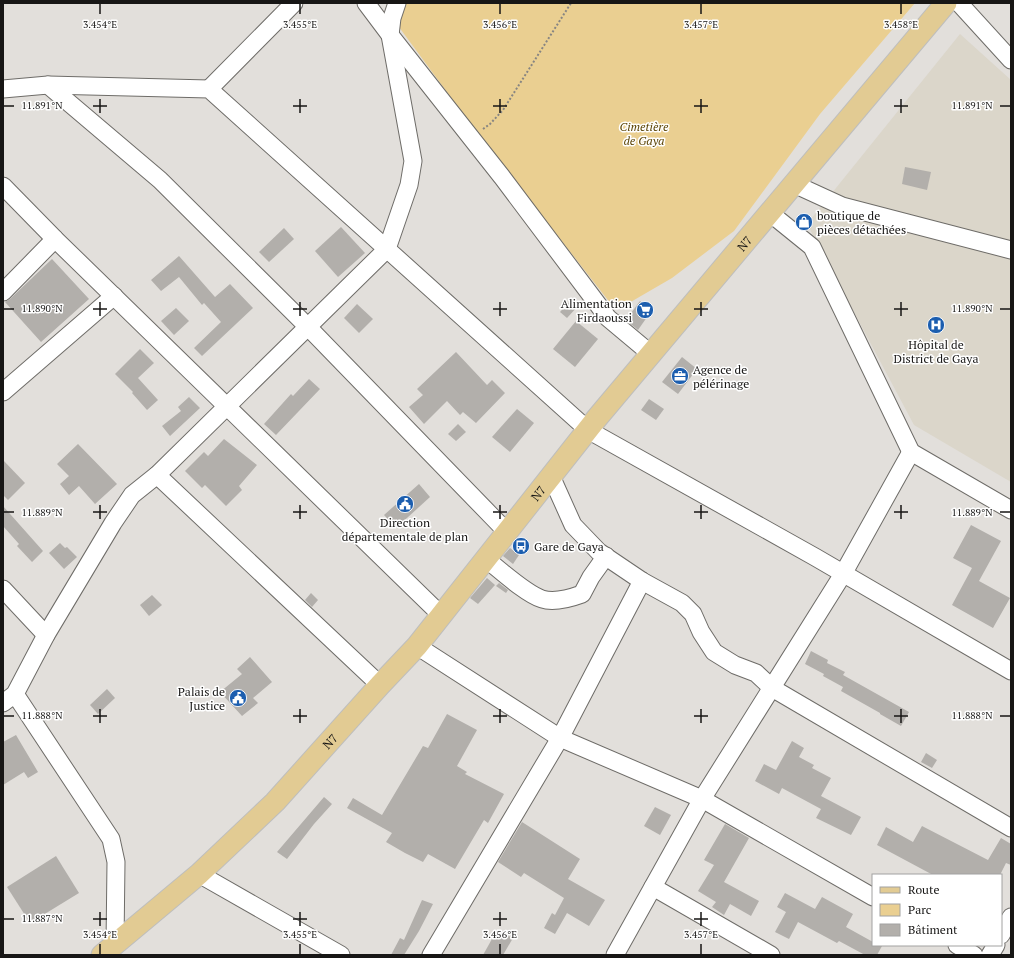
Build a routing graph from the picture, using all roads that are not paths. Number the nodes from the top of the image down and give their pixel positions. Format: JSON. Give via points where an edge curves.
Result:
{"nodes":[{"id":1,"x":294,"y":3,"type":"edge"},
{"id":2,"x":366,"y":3,"type":"edge"},
{"id":3,"x":397,"y":3,"type":"edge"},
{"id":4,"x":946,"y":3,"type":"edge"},
{"id":5,"x":959,"y":3,"type":"edge"},
{"id":6,"x":390,"y":35,"type":"junction"},
{"id":7,"x":1011,"y":60,"type":"edge"},
{"id":8,"x":48,"y":85,"type":"junction"},
{"id":9,"x":3,"y":89,"type":"edge"},
{"id":10,"x":209,"y":89,"type":"junction"},
{"id":11,"x":794,"y":184,"type":"junction"},
{"id":12,"x":3,"y":186,"type":"edge"},
{"id":13,"x":770,"y":213,"type":"junction"},
{"id":14,"x":55,"y":239,"type":"junction"},
{"id":15,"x":387,"y":249,"type":"junction"},
{"id":16,"x":1011,"y":250,"type":"edge"},
{"id":17,"x":3,"y":292,"type":"edge"},
{"id":18,"x":114,"y":296,"type":"junction"},
{"id":19,"x":308,"y":327,"type":"junction"},
{"id":20,"x":651,"y":354,"type":"junction"},
{"id":21,"x":5,"y":388,"type":"edge"},
{"id":22,"x":227,"y":406,"type":"junction"},
{"id":23,"x":588,"y":430,"type":"junction"},
{"id":24,"x":911,"y":452,"type":"junction"},
{"id":25,"x":157,"y":475,"type":"junction"},
{"id":26,"x":551,"y":476,"type":"junction"},
{"id":27,"x":1011,"y":510,"type":"edge"},
{"id":28,"x":506,"y":532,"type":"junction"},
{"id":29,"x":606,"y":556,"type":"junction"},
{"id":30,"x":486,"y":559,"type":"junction"},
{"id":31,"x":843,"y":574,"type":"junction"},
{"id":32,"x":642,"y":581,"type":"junction"},
{"id":33,"x":3,"y":589,"type":"edge"},
{"id":34,"x":441,"y":615,"type":"junction"},
{"id":35,"x":46,"y":635,"type":"junction"},
{"id":36,"x":417,"y":646,"type":"junction"},
{"id":37,"x":1011,"y":671,"type":"edge"},
{"id":38,"x":380,"y":685,"type":"junction"},
{"id":39,"x":772,"y":688,"type":"junction"},
{"id":40,"x":9,"y":698,"type":"edge"},
{"id":41,"x":560,"y":738,"type":"junction"},
{"id":42,"x":702,"y":799,"type":"junction"},
{"id":43,"x":1011,"y":828,"type":"edge"},
{"id":44,"x":199,"y":874,"type":"junction"},
{"id":45,"x":652,"y":888,"type":"junction"},
{"id":46,"x":872,"y":896,"type":"edge"},
{"id":47,"x":1011,"y":916,"type":"edge"},
{"id":48,"x":1002,"y":933,"type":"edge"},
{"id":49,"x":959,"y":946,"type":"edge"},
{"id":50,"x":995,"y":946,"type":"edge"},
{"id":51,"x":108,"y":950,"type":"edge"},
{"id":52,"x":341,"y":955,"type":"edge"},
{"id":53,"x":431,"y":955,"type":"edge"},
{"id":54,"x":615,"y":955,"type":"edge"},
{"id":55,"x":771,"y":955,"type":"edge"},
{"id":56,"x":974,"y":955,"type":"edge"},
{"id":57,"x":990,"y":955,"type":"edge"}],
"edges":[{"from":1,"to":10,"type":"street"},
{"from":2,"to":6,"type":"street"},
{"from":3,"to":6,"type":"street"},
{"from":4,"to":11,"type":"main road","name":"N7"},
{"from":5,"to":7,"type":"street"},
{"from":6,"to":15,"type":"street","via":[[413,161],[409,185]]},
{"from":6,"to":20,"type":"street","via":[[608,318]]},
{"from":8,"to":9,"type":"street"},
{"from":8,"to":10,"type":"street"},
{"from":8,"to":19,"type":"street","via":[[160,180]]},
{"from":10,"to":15,"type":"street"},
{"from":11,"to":13,"type":"main road","name":"N7"},
{"from":11,"to":16,"type":"street","via":[[842,206]]},
{"from":12,"to":14,"type":"street"},
{"from":13,"to":20,"type":"main road","name":"N7"},
{"from":13,"to":24,"type":"street","via":[[812,247]]},
{"from":14,"to":17,"type":"street"},
{"from":14,"to":18,"type":"street"},
{"from":15,"to":19,"type":"street"},
{"from":15,"to":23,"type":"street"},
{"from":18,"to":21,"type":"street"},
{"from":18,"to":22,"type":"street"},
{"from":19,"to":22,"type":"street"},
{"from":19,"to":28,"type":"street"},
{"from":20,"to":23,"type":"main road","name":"N7"},
{"from":22,"to":25,"type":"street"},
{"from":22,"to":34,"type":"street"},
{"from":23,"to":26,"type":"main road","name":"N7"},
{"from":23,"to":31,"type":"street"},
{"from":24,"to":27,"type":"street"},
{"from":24,"to":31,"type":"street"},
{"from":25,"to":35,"type":"street","via":[[132,495],[112,523]]},
{"from":25,"to":38,"type":"street"},
{"from":26,"to":28,"type":"main road","name":"N7"},
{"from":26,"to":29,"type":"street","via":[[573,525]]},
{"from":28,"to":30,"type":"main road","name":"N7"},
{"from":29,"to":30,"type":"street","via":[[582,594],[568,599],[543,600]]},
{"from":29,"to":32,"type":"street"},
{"from":30,"to":34,"type":"main road","name":"N7"},
{"from":31,"to":37,"type":"street"},
{"from":31,"to":39,"type":"street"},
{"from":32,"to":39,"type":"street","via":[[688,608],[714,652],[735,665],[756,673]]},
{"from":32,"to":41,"type":"street"},
{"from":33,"to":35,"type":"street"},
{"from":34,"to":36,"type":"main road","name":"N7"},
{"from":35,"to":40,"type":"street"},
{"from":36,"to":38,"type":"main road","name":"N7"},
{"from":36,"to":41,"type":"street"},
{"from":38,"to":44,"type":"main road","name":"N7","via":[[275,802]]},
{"from":39,"to":42,"type":"street"},
{"from":39,"to":43,"type":"street"},
{"from":40,"to":51,"type":"street","via":[[110,839],[116,862]]},
{"from":41,"to":42,"type":"street"},
{"from":41,"to":53,"type":"street"},
{"from":42,"to":45,"type":"street"},
{"from":42,"to":46,"type":"street"},
{"from":44,"to":51,"type":"main road","name":"N7"},
{"from":44,"to":52,"type":"street"},
{"from":45,"to":54,"type":"street"},
{"from":45,"to":55,"type":"street"},
{"from":47,"to":48,"type":"street"},
{"from":49,"to":56,"type":"street"},
{"from":50,"to":57,"type":"street"}]}
